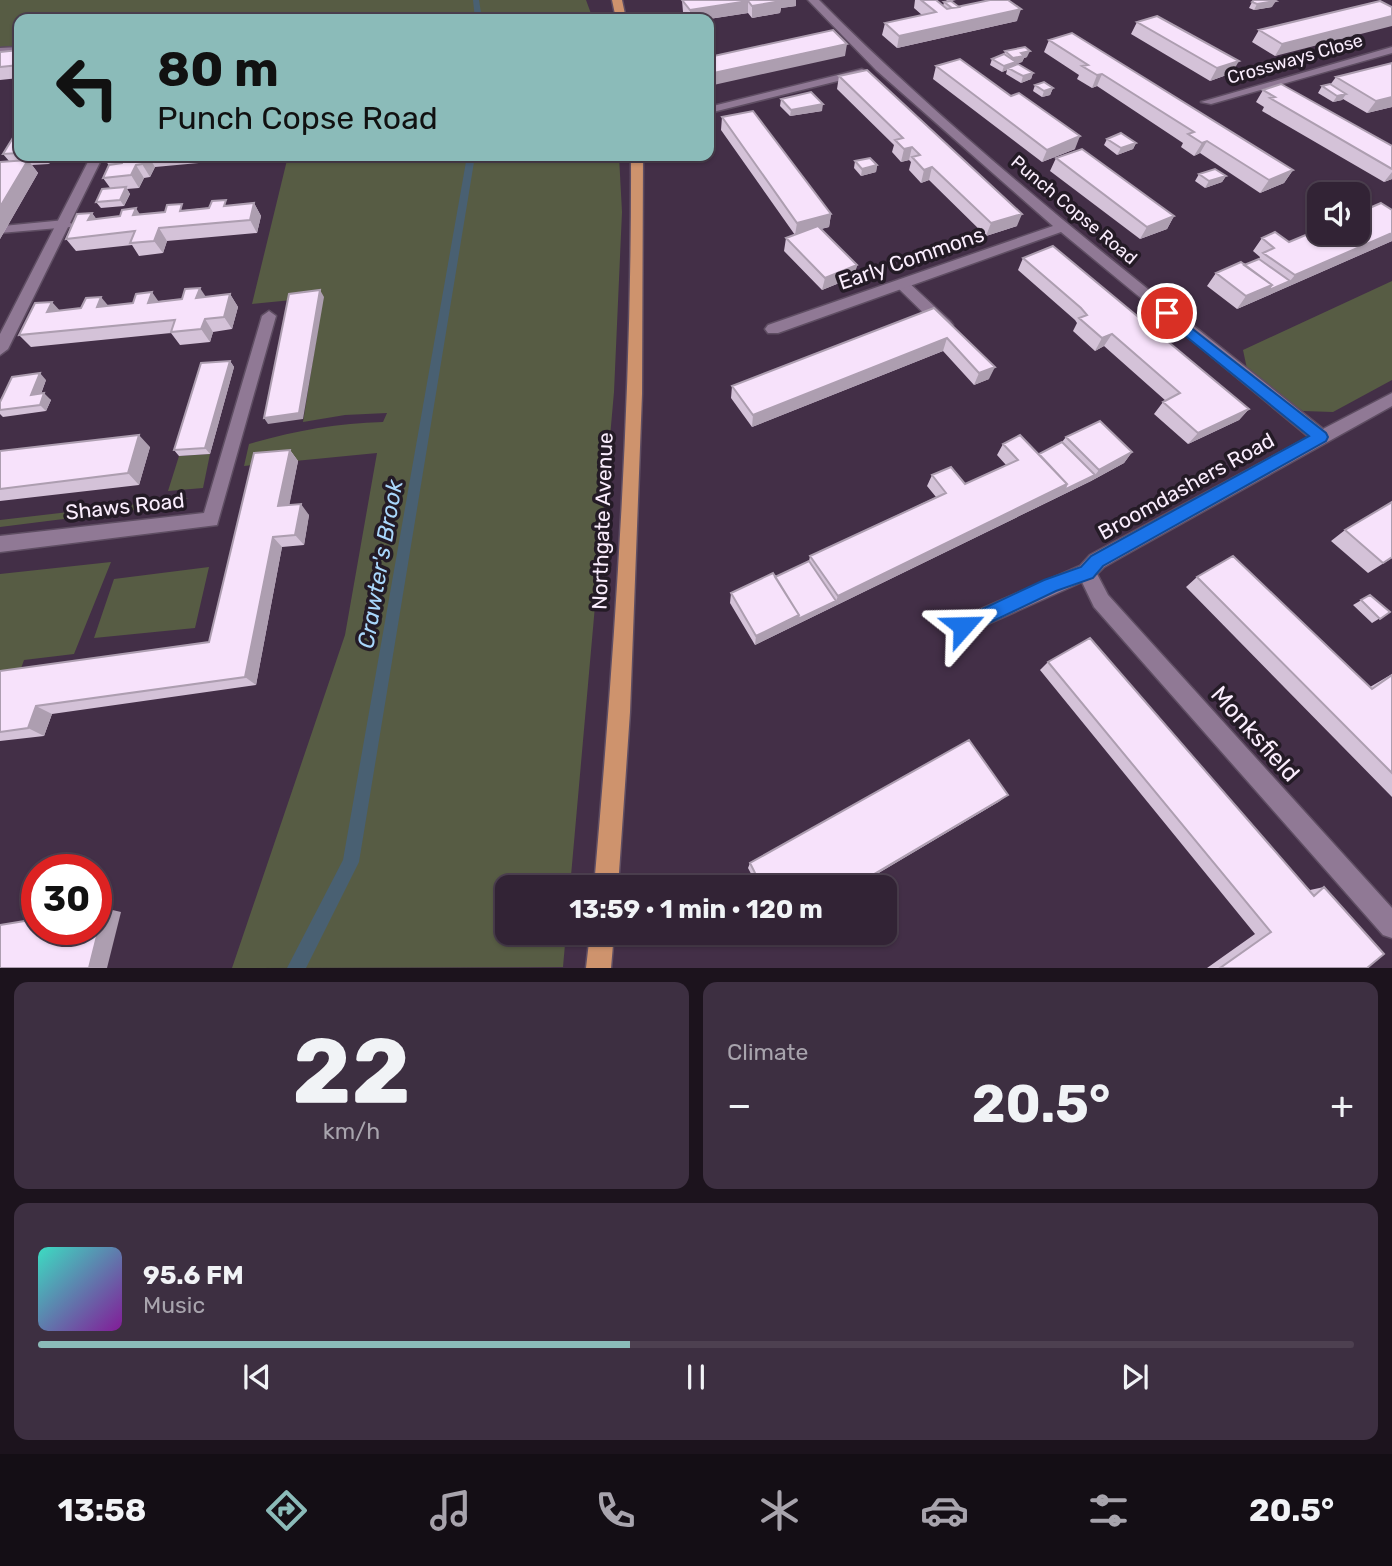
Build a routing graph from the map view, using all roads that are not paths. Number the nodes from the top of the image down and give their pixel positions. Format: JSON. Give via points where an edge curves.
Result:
{"nodes":[{"id":1,"x":813,"y":0,"type":"edge"},
{"id":2,"x":1392,"y":50,"type":"edge"},
{"id":3,"x":880,"y":68,"type":"junction"},
{"id":4,"x":1207,"y":102,"type":"dead end"},
{"id":5,"x":714,"y":109,"type":"edge"},
{"id":6,"x":95,"y":161,"type":"edge"},
{"id":7,"x":637,"y":161,"type":"edge"},
{"id":8,"x":65,"y":224,"type":"junction"},
{"id":9,"x":1063,"y":227,"type":"junction"},
{"id":10,"x":4,"y":230,"type":"dead end"},
{"id":11,"x":902,"y":284,"type":"junction"},
{"id":12,"x":269,"y":316,"type":"dead end"},
{"id":13,"x":773,"y":329,"type":"dead end"},
{"id":14,"x":952,"y":333,"type":"edge"},
{"id":15,"x":0,"y":349,"type":"edge"},
{"id":16,"x":1392,"y":399,"type":"edge"},
{"id":17,"x":1321,"y":437,"type":"junction"},
{"id":18,"x":0,"y":544,"type":"edge"},
{"id":19,"x":1087,"y":572,"type":"junction"},
{"id":20,"x":963,"y":626,"type":"dead end"},
{"id":21,"x":607,"y":875,"type":"edge"},
{"id":22,"x":1392,"y":926,"type":"edge"},
{"id":23,"x":600,"y":945,"type":"edge"},
{"id":24,"x":598,"y":968,"type":"edge"}],
"edges":[{"from":1,"to":3,"type":"street","name":"Punch Copse Road"},
{"from":2,"to":4,"type":"street","name":"Crossways Close"},
{"from":3,"to":5,"type":"street"},
{"from":3,"to":9,"type":"street","name":"Punch Copse Road"},
{"from":6,"to":8,"type":"street"},
{"from":7,"to":21,"type":"main road","name":"Northgate Avenue","via":[[632,423],[616,801]]},
{"from":8,"to":10,"type":"street"},
{"from":8,"to":15,"type":"street"},
{"from":9,"to":11,"type":"street","name":"Early Commons"},
{"from":9,"to":17,"type":"street","name":"Punch Copse Road"},
{"from":11,"to":13,"type":"street","name":"Early Commons"},
{"from":11,"to":14,"type":"street"},
{"from":12,"to":18,"type":"street","name":"Shaws Road","via":[[211,520]]},
{"from":16,"to":17,"type":"street","name":"Broomdashers Road"},
{"from":17,"to":19,"type":"street","name":"Broomdashers Road","via":[[1097,561]]},
{"from":19,"to":20,"type":"street","name":"Broomdashers Road"},
{"from":19,"to":22,"type":"street","name":"Monksfield","via":[[1101,601]]},
{"from":23,"to":24,"type":"main road"}]}
